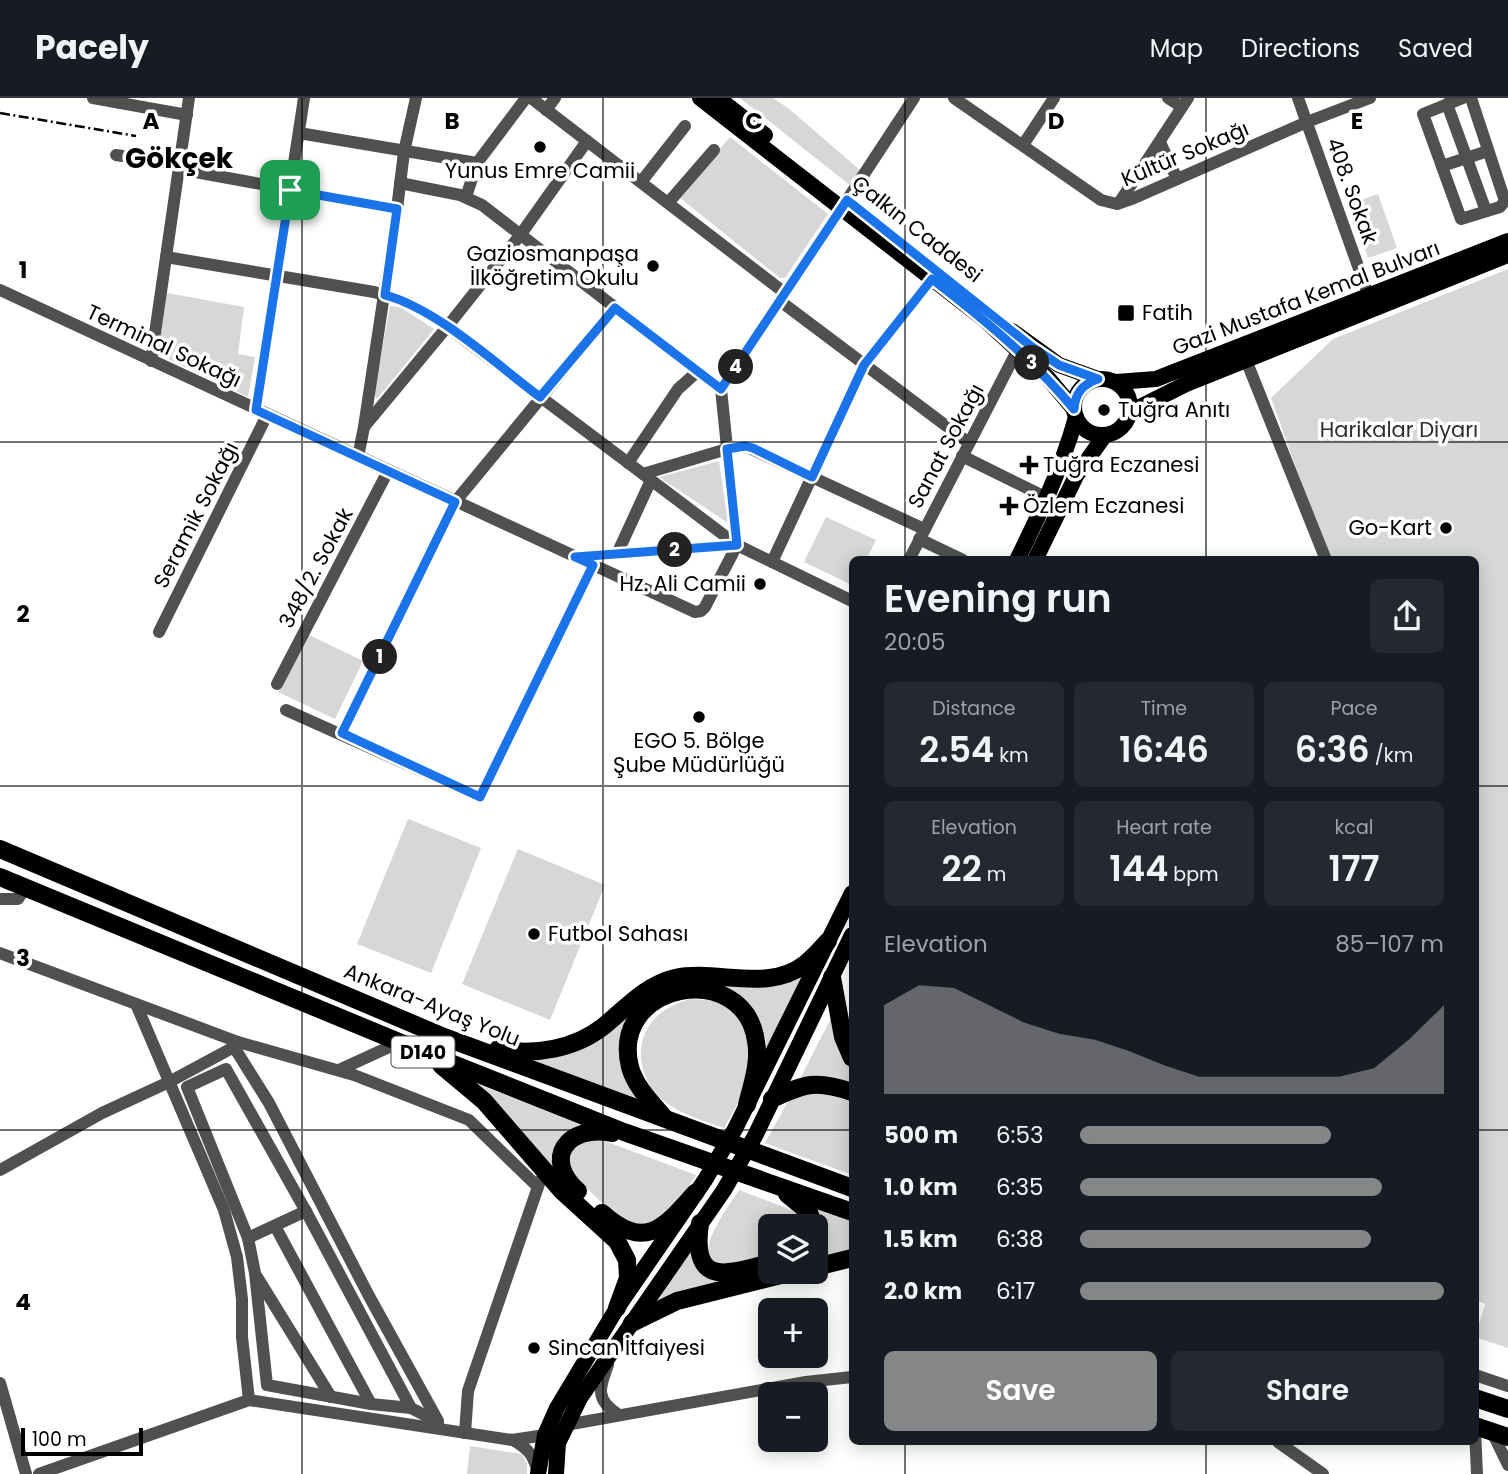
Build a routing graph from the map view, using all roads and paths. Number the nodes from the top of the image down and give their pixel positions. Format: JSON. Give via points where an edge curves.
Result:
{"nodes":[{"id":1,"x":93,"y":98,"type":"edge"},
{"id":2,"x":190,"y":98,"type":"edge"},
{"id":3,"x":304,"y":98,"type":"edge"},
{"id":4,"x":416,"y":98,"type":"edge"},
{"id":5,"x":529,"y":98,"type":"edge"},
{"id":6,"x":555,"y":98,"type":"edge"},
{"id":7,"x":700,"y":98,"type":"edge"},
{"id":8,"x":718,"y":98,"type":"edge"},
{"id":9,"x":914,"y":98,"type":"edge"},
{"id":10,"x":954,"y":98,"type":"edge"},
{"id":11,"x":1054,"y":98,"type":"edge"},
{"id":12,"x":1168,"y":98,"type":"edge"},
{"id":13,"x":1298,"y":98,"type":"edge"},
{"id":14,"x":1370,"y":98,"type":"edge"},
{"id":15,"x":1463,"y":98,"type":"edge"},
{"id":16,"x":1471,"y":98,"type":"edge"},
{"id":17,"x":1185,"y":103,"type":"edge"},
{"id":18,"x":1447,"y":104,"type":"junction"},
{"id":19,"x":546,"y":110,"type":"junction"},
{"id":20,"x":187,"y":115,"type":"junction"},
{"id":21,"x":1307,"y":122,"type":"junction"},
{"id":22,"x":685,"y":126,"type":"dead end"},
{"id":23,"x":299,"y":133,"type":"junction"},
{"id":24,"x":587,"y":141,"type":"junction"},
{"id":25,"x":1160,"y":142,"type":"junction"},
{"id":26,"x":1023,"y":145,"type":"junction"},
{"id":27,"x":714,"y":150,"type":"dead end"},
{"id":28,"x":1488,"y":151,"type":"junction"},
{"id":29,"x":404,"y":152,"type":"junction"},
{"id":30,"x":116,"y":155,"type":"dead end"},
{"id":31,"x":1467,"y":158,"type":"junction"},
{"id":32,"x":477,"y":163,"type":"junction"},
{"id":33,"x":1442,"y":166,"type":"junction"},
{"id":34,"x":179,"y":167,"type":"junction"},
{"id":35,"x":1177,"y":179,"type":"junction"},
{"id":36,"x":641,"y":182,"type":"junction"},
{"id":37,"x":400,"y":183,"type":"junction"},
{"id":38,"x":290,"y":190,"type":"junction"},
{"id":39,"x":466,"y":197,"type":"junction"},
{"id":40,"x":668,"y":203,"type":"junction"},
{"id":41,"x":1119,"y":203,"type":"junction"},
{"id":42,"x":845,"y":204,"type":"junction"},
{"id":43,"x":397,"y":209,"type":"junction"},
{"id":44,"x":1486,"y":211,"type":"junction"},
{"id":45,"x":521,"y":234,"type":"junction"},
{"id":46,"x":1508,"y":241,"type":"edge"},
{"id":47,"x":1508,"y":254,"type":"edge"},
{"id":48,"x":166,"y":257,"type":"junction"},
{"id":49,"x":277,"y":275,"type":"junction"},
{"id":50,"x":932,"y":279,"type":"junction"},
{"id":51,"x":0,"y":290,"type":"edge"},
{"id":52,"x":385,"y":295,"type":"junction"},
{"id":53,"x":783,"y":297,"type":"junction"},
{"id":54,"x":1369,"y":297,"type":"junction"},
{"id":55,"x":615,"y":308,"type":"junction"},
{"id":56,"x":447,"y":327,"type":"junction"},
{"id":57,"x":1018,"y":349,"type":"junction"},
{"id":58,"x":1246,"y":360,"type":"junction"},
{"id":59,"x":150,"y":361,"type":"junction"},
{"id":60,"x":864,"y":365,"type":"junction"},
{"id":61,"x":697,"y":372,"type":"junction"},
{"id":62,"x":1098,"y":379,"type":"junction"},
{"id":63,"x":1116,"y":382,"type":"junction"},
{"id":64,"x":721,"y":389,"type":"junction"},
{"id":65,"x":540,"y":397,"type":"junction"},
{"id":66,"x":1130,"y":412,"type":"junction"},
{"id":67,"x":262,"y":413,"type":"junction"},
{"id":68,"x":1075,"y":413,"type":"junction"},
{"id":69,"x":364,"y":427,"type":"junction"},
{"id":70,"x":1105,"y":435,"type":"junction"},
{"id":71,"x":969,"y":443,"type":"junction"},
{"id":72,"x":727,"y":449,"type":"junction"},
{"id":73,"x":962,"y":456,"type":"junction"},
{"id":74,"x":358,"y":457,"type":"junction"},
{"id":75,"x":628,"y":463,"type":"junction"},
{"id":76,"x":388,"y":471,"type":"junction"},
{"id":77,"x":647,"y":477,"type":"junction"},
{"id":78,"x":812,"y":477,"type":"junction"},
{"id":79,"x":1047,"y":498,"type":"junction"},
{"id":80,"x":455,"y":502,"type":"junction"},
{"id":81,"x":922,"y":534,"type":"junction"},
{"id":82,"x":737,"y":545,"type":"junction"},
{"id":83,"x":617,"y":554,"type":"junction"},
{"id":84,"x":911,"y":556,"type":"edge"},
{"id":85,"x":957,"y":556,"type":"edge"},
{"id":86,"x":1019,"y":556,"type":"edge"},
{"id":87,"x":1037,"y":556,"type":"edge"},
{"id":88,"x":1324,"y":556,"type":"edge"},
{"id":89,"x":575,"y":557,"type":"junction"},
{"id":90,"x":772,"y":562,"type":"junction"},
{"id":91,"x":593,"y":565,"type":"junction"},
{"id":92,"x":849,"y":600,"type":"edge"},
{"id":93,"x":159,"y":632,"type":"dead end"},
{"id":94,"x":277,"y":684,"type":"dead end"},
{"id":95,"x":286,"y":710,"type":"dead end"},
{"id":96,"x":342,"y":733,"type":"junction"},
{"id":97,"x":0,"y":849,"type":"edge"},
{"id":98,"x":0,"y":877,"type":"edge"},
{"id":99,"x":26,"y":887,"type":"junction"},
{"id":100,"x":0,"y":899,"type":"edge"},
{"id":101,"x":849,"y":899,"type":"edge"},
{"id":102,"x":828,"y":941,"type":"junction"},
{"id":103,"x":849,"y":941,"type":"edge"},
{"id":104,"x":0,"y":953,"type":"edge"},
{"id":105,"x":832,"y":977,"type":"junction"},
{"id":106,"x":136,"y":1004,"type":"junction"},
{"id":107,"x":444,"y":1037,"type":"junction"},
{"id":108,"x":400,"y":1042,"type":"junction"},
{"id":109,"x":236,"y":1044,"type":"junction"},
{"id":110,"x":849,"y":1051,"type":"edge"},
{"id":111,"x":428,"y":1054,"type":"junction"},
{"id":112,"x":226,"y":1069,"type":"junction"},
{"id":113,"x":338,"y":1070,"type":"junction"},
{"id":114,"x":169,"y":1082,"type":"junction"},
{"id":115,"x":849,"y":1092,"type":"edge"},
{"id":116,"x":772,"y":1099,"type":"junction"},
{"id":117,"x":747,"y":1105,"type":"junction"},
{"id":118,"x":665,"y":1119,"type":"junction"},
{"id":119,"x":653,"y":1142,"type":"junction"},
{"id":120,"x":0,"y":1170,"type":"edge"},
{"id":121,"x":541,"y":1178,"type":"junction"},
{"id":122,"x":769,"y":1183,"type":"junction"},
{"id":123,"x":700,"y":1186,"type":"junction"},
{"id":124,"x":849,"y":1187,"type":"edge"},
{"id":125,"x":306,"y":1211,"type":"junction"},
{"id":126,"x":849,"y":1211,"type":"edge"},
{"id":127,"x":810,"y":1214,"type":"edge"},
{"id":128,"x":700,"y":1223,"type":"junction"},
{"id":129,"x":275,"y":1226,"type":"junction"},
{"id":130,"x":248,"y":1238,"type":"junction"},
{"id":131,"x":849,"y":1259,"type":"edge"},
{"id":132,"x":828,"y":1264,"type":"edge"},
{"id":133,"x":758,"y":1266,"type":"edge"},
{"id":134,"x":255,"y":1273,"type":"junction"},
{"id":135,"x":758,"y":1281,"type":"edge"},
{"id":136,"x":617,"y":1308,"type":"junction"},
{"id":137,"x":632,"y":1323,"type":"junction"},
{"id":138,"x":615,"y":1347,"type":"junction"},
{"id":139,"x":1479,"y":1376,"type":"edge"},
{"id":140,"x":849,"y":1377,"type":"edge"},
{"id":141,"x":0,"y":1383,"type":"edge"},
{"id":142,"x":1508,"y":1386,"type":"edge"},
{"id":143,"x":331,"y":1397,"type":"junction"},
{"id":144,"x":1479,"y":1399,"type":"edge"},
{"id":145,"x":250,"y":1400,"type":"junction"},
{"id":146,"x":371,"y":1404,"type":"junction"},
{"id":147,"x":411,"y":1408,"type":"junction"},
{"id":148,"x":1508,"y":1409,"type":"edge"},
{"id":149,"x":619,"y":1415,"type":"junction"},
{"id":150,"x":566,"y":1425,"type":"junction"},
{"id":151,"x":440,"y":1426,"type":"junction"},
{"id":152,"x":1488,"y":1431,"type":"edge"},
{"id":153,"x":465,"y":1433,"type":"junction"},
{"id":154,"x":545,"y":1435,"type":"junction"},
{"id":155,"x":512,"y":1440,"type":"junction"},
{"id":156,"x":1282,"y":1445,"type":"edge"},
{"id":157,"x":1508,"y":1465,"type":"edge"},
{"id":158,"x":26,"y":1474,"type":"edge"},
{"id":159,"x":39,"y":1474,"type":"edge"},
{"id":160,"x":538,"y":1474,"type":"edge"},
{"id":161,"x":556,"y":1474,"type":"edge"},
{"id":162,"x":1322,"y":1474,"type":"edge"},
{"id":163,"x":1477,"y":1474,"type":"edge"}],
"edges":[{"from":1,"to":20,"type":"street"},
{"from":2,"to":20,"type":"street"},
{"from":3,"to":23,"type":"street","name":"Seramik Sokağı"},
{"from":4,"to":29,"type":"street"},
{"from":5,"to":19,"type":"street"},
{"from":5,"to":32,"type":"street"},
{"from":6,"to":19,"type":"street"},
{"from":7,"to":42,"type":"main road","name":"Çalkın Caddesi"},
{"from":8,"to":42,"type":"main road","name":"Çalkın Caddesi"},
{"from":9,"to":42,"type":"street"},
{"from":10,"to":26,"type":"street","name":"Kültür Sokağı"},
{"from":11,"to":26,"type":"street"},
{"from":12,"to":17,"type":"street"},
{"from":13,"to":21,"type":"street","name":"408. Sokak"},
{"from":14,"to":21,"type":"street","name":"Kültür Sokağı"},
{"from":15,"to":18,"type":"street"},
{"from":16,"to":28,"type":"street"},
{"from":17,"to":25,"type":"street"},
{"from":18,"to":31,"type":"street"},
{"from":18,"to":33,"type":"street","via":[[1423,114]]},
{"from":19,"to":24,"type":"street"},
{"from":20,"to":34,"type":"street"},
{"from":21,"to":35,"type":"street","name":"Kültür Sokağı"},
{"from":21,"to":54,"type":"street","name":"408. Sokak"},
{"from":22,"to":36,"type":"street"},
{"from":23,"to":29,"type":"street"},
{"from":23,"to":38,"type":"street","name":"Seramik Sokağı"},
{"from":24,"to":36,"type":"street"},
{"from":24,"to":45,"type":"street"},
{"from":25,"to":35,"type":"street"},
{"from":25,"to":41,"type":"street"},
{"from":26,"to":41,"type":"street","name":"Kültür Sokağı","via":[[1101,200]]},
{"from":27,"to":40,"type":"street"},
{"from":28,"to":31,"type":"street"},
{"from":28,"to":44,"type":"street","via":[[1505,201]]},
{"from":29,"to":32,"type":"street"},
{"from":29,"to":37,"type":"street"},
{"from":30,"to":34,"type":"street"},
{"from":31,"to":33,"type":"street"},
{"from":31,"to":44,"type":"street"},
{"from":32,"to":39,"type":"street"},
{"from":33,"to":44,"type":"street","via":[[1461,219]]},
{"from":34,"to":38,"type":"street"},
{"from":34,"to":48,"type":"street"},
{"from":35,"to":41,"type":"street","name":"Kültür Sokağı"},
{"from":36,"to":40,"type":"street"},
{"from":37,"to":39,"type":"street"},
{"from":37,"to":43,"type":"street"},
{"from":38,"to":43,"type":"street"},
{"from":38,"to":49,"type":"street","name":"Seramik Sokağı"},
{"from":39,"to":45,"type":"street"},
{"from":40,"to":53,"type":"street"},
{"from":42,"to":50,"type":"main road","name":"Çalkın Caddesi"},
{"from":42,"to":53,"type":"street"},
{"from":42,"to":62,"type":"main road","name":"Çalkın Caddesi","via":[[1032,347],[1059,365]]},
{"from":43,"to":52,"type":"street"},
{"from":45,"to":55,"type":"street"},
{"from":45,"to":56,"type":"street"},
{"from":46,"to":54,"type":"main road","name":"Gazi Mustafa Kemal Bulvarı"},
{"from":47,"to":58,"type":"main road","name":"Gazi Mustafa Kemal Bulvarı"},
{"from":48,"to":49,"type":"street"},
{"from":48,"to":59,"type":"street"},
{"from":49,"to":52,"type":"street"},
{"from":49,"to":67,"type":"street","name":"Seramik Sokağı"},
{"from":50,"to":57,"type":"main road","name":"Çalkın Caddesi"},
{"from":50,"to":60,"type":"street"},
{"from":51,"to":59,"type":"street","name":"Terminal Sokağı"},
{"from":52,"to":56,"type":"street","via":[[416,306]]},
{"from":52,"to":69,"type":"street"},
{"from":53,"to":60,"type":"street"},
{"from":53,"to":64,"type":"street"},
{"from":54,"to":63,"type":"main road","name":"Gazi Mustafa Kemal Bulvarı","via":[[1156,379]]},
{"from":55,"to":61,"type":"street"},
{"from":55,"to":65,"type":"street"},
{"from":56,"to":65,"type":"street"},
{"from":56,"to":69,"type":"street"},
{"from":57,"to":68,"type":"main road","name":"Çalkın Caddesi"},
{"from":57,"to":71,"type":"street","name":"Sanat Sokağı"},
{"from":58,"to":66,"type":"main road","name":"Gazi Mustafa Kemal Bulvarı"},
{"from":58,"to":88,"type":"street"},
{"from":59,"to":67,"type":"street","name":"Terminal Sokağı"},
{"from":60,"to":71,"type":"street"},
{"from":60,"to":78,"type":"street"},
{"from":61,"to":64,"type":"street"},
{"from":61,"to":75,"type":"street","via":[[678,389]]},
{"from":62,"to":63,"type":"main road"},
{"from":62,"to":68,"type":"main road","via":[[1083,387],[1074,401]]},
{"from":63,"to":66,"type":"main road","via":[[1128,395]]},
{"from":64,"to":72,"type":"street"},
{"from":65,"to":75,"type":"street"},
{"from":65,"to":80,"type":"street"},
{"from":66,"to":70,"type":"main road","via":[[1122,427]]},
{"from":67,"to":74,"type":"street","name":"Terminal Sokağı"},
{"from":67,"to":93,"type":"street","name":"Seramik Sokağı"},
{"from":68,"to":70,"type":"main road","via":[[1087,431]]},
{"from":68,"to":79,"type":"main road"},
{"from":69,"to":74,"type":"street"},
{"from":70,"to":87,"type":"main road","via":[[1076,477]]},
{"from":71,"to":73,"type":"street","name":"Sanat Sokağı"},
{"from":72,"to":77,"type":"street"},
{"from":72,"to":78,"type":"street","via":[[753,448]]},
{"from":72,"to":82,"type":"street"},
{"from":73,"to":79,"type":"street"},
{"from":73,"to":81,"type":"street","name":"Sanat Sokağı"},
{"from":74,"to":76,"type":"street","name":"Terminal Sokağı"},
{"from":75,"to":77,"type":"street"},
{"from":76,"to":80,"type":"street","name":"Terminal Sokağı"},
{"from":76,"to":94,"type":"street","name":"348/2. Sokak"},
{"from":77,"to":82,"type":"street"},
{"from":77,"to":83,"type":"street"},
{"from":78,"to":81,"type":"street"},
{"from":78,"to":90,"type":"street"},
{"from":79,"to":86,"type":"main road"},
{"from":80,"to":89,"type":"street","name":"Terminal Sokağı"},
{"from":80,"to":96,"type":"street"},
{"from":81,"to":84,"type":"street","name":"Sanat Sokağı"},
{"from":81,"to":85,"type":"street"},
{"from":82,"to":83,"type":"street"},
{"from":82,"to":90,"type":"street"},
{"from":82,"to":91,"type":"street","name":"Terminal Sokağı","via":[[705,607],[695,612]]},
{"from":83,"to":89,"type":"street"},
{"from":89,"to":91,"type":"street","name":"Terminal Sokağı"},
{"from":90,"to":92,"type":"street"},
{"from":91,"to":96,"type":"street","via":[[480,797]]},
{"from":95,"to":96,"type":"street"},
{"from":97,"to":107,"type":"highway","name":"Ankara-Ayaş Yolu","number":"D140"},
{"from":98,"to":99,"type":"highway","number":"D140"},
{"from":99,"to":100,"type":"street","via":[[18,899]]},
{"from":99,"to":108,"type":"highway","number":"D140"},
{"from":101,"to":102,"type":"main road"},
{"from":102,"to":107,"type":"highway","via":[[790,972],[745,979],[687,977],[656,985],[603,1027],[568,1045],[519,1052]]},
{"from":102,"to":117,"type":"main road"},
{"from":103,"to":105,"type":"main road"},
{"from":104,"to":106,"type":"street"},
{"from":105,"to":110,"type":"highway"},
{"from":105,"to":116,"type":"main road"},
{"from":106,"to":109,"type":"street"},
{"from":106,"to":114,"type":"street"},
{"from":107,"to":118,"type":"highway","name":"Ankara-Ayaş Yolu","number":"D140"},
{"from":108,"to":111,"type":"highway","number":"D140"},
{"from":108,"to":113,"type":"street"},
{"from":109,"to":112,"type":"street"},
{"from":109,"to":113,"type":"street"},
{"from":109,"to":114,"type":"street"},
{"from":109,"to":151,"type":"street"},
{"from":111,"to":119,"type":"highway","number":"D140"},
{"from":111,"to":121,"type":"highway","via":[[484,1101]]},
{"from":112,"to":125,"type":"street"},
{"from":112,"to":130,"type":"street","via":[[187,1087]]},
{"from":113,"to":121,"type":"street","via":[[469,1120]]},
{"from":114,"to":120,"type":"street"},
{"from":114,"to":145,"type":"street","via":[[233,1237]]},
{"from":115,"to":116,"type":"highway","via":[[817,1083]]},
{"from":116,"to":128,"type":"main road","via":[[724,1189]]},
{"from":117,"to":118,"type":"highway","via":[[757,1062],[756,1040],[747,1016],[711,990],[678,989],[642,1010],[629,1046],[630,1067],[641,1090]]},
{"from":117,"to":123,"type":"main road"},
{"from":118,"to":124,"type":"highway","name":"Ankara-Ayaş Yolu","number":"D140"},
{"from":119,"to":122,"type":"highway","number":"D140"},
{"from":119,"to":123,"type":"highway","via":[[603,1131],[580,1134],[561,1152],[564,1176],[613,1223],[636,1233],[662,1227]]},
{"from":121,"to":136,"type":"highway","via":[[617,1241],[627,1260],[628,1278]]},
{"from":121,"to":153,"type":"street","via":[[468,1391]]},
{"from":122,"to":126,"type":"highway","number":"D140"},
{"from":122,"to":127,"type":"highway"},
{"from":123,"to":136,"type":"main road"},
{"from":125,"to":129,"type":"street"},
{"from":125,"to":147,"type":"street"},
{"from":128,"to":133,"type":"highway","via":[[699,1252],[712,1270],[733,1273]]},
{"from":128,"to":137,"type":"main road"},
{"from":129,"to":130,"type":"street"},
{"from":129,"to":146,"type":"street"},
{"from":130,"to":134,"type":"street"},
{"from":131,"to":132,"type":"highway"},
{"from":134,"to":143,"type":"street"},
{"from":134,"to":143,"type":"street","via":[[267,1385]]},
{"from":135,"to":137,"type":"highway","via":[[677,1301]]},
{"from":136,"to":154,"type":"main road"},
{"from":137,"to":138,"type":"main road"},
{"from":138,"to":149,"type":"street","via":[[601,1395]]},
{"from":138,"to":150,"type":"main road"},
{"from":139,"to":142,"type":"street"},
{"from":140,"to":149,"type":"street"},
{"from":141,"to":158,"type":"street"},
{"from":143,"to":146,"type":"street"},
{"from":144,"to":148,"type":"highway"},
{"from":145,"to":151,"type":"street"},
{"from":145,"to":159,"type":"street"},
{"from":146,"to":147,"type":"street"},
{"from":147,"to":151,"type":"street"},
{"from":149,"to":150,"type":"street"},
{"from":150,"to":161,"type":"main road","via":[[558,1443]]},
{"from":151,"to":153,"type":"street"},
{"from":152,"to":157,"type":"street"},
{"from":152,"to":163,"type":"street"},
{"from":153,"to":155,"type":"street"},
{"from":154,"to":155,"type":"street"},
{"from":154,"to":160,"type":"main road"},
{"from":155,"to":160,"type":"street","via":[[533,1456]]},
{"from":156,"to":162,"type":"street"}]}
